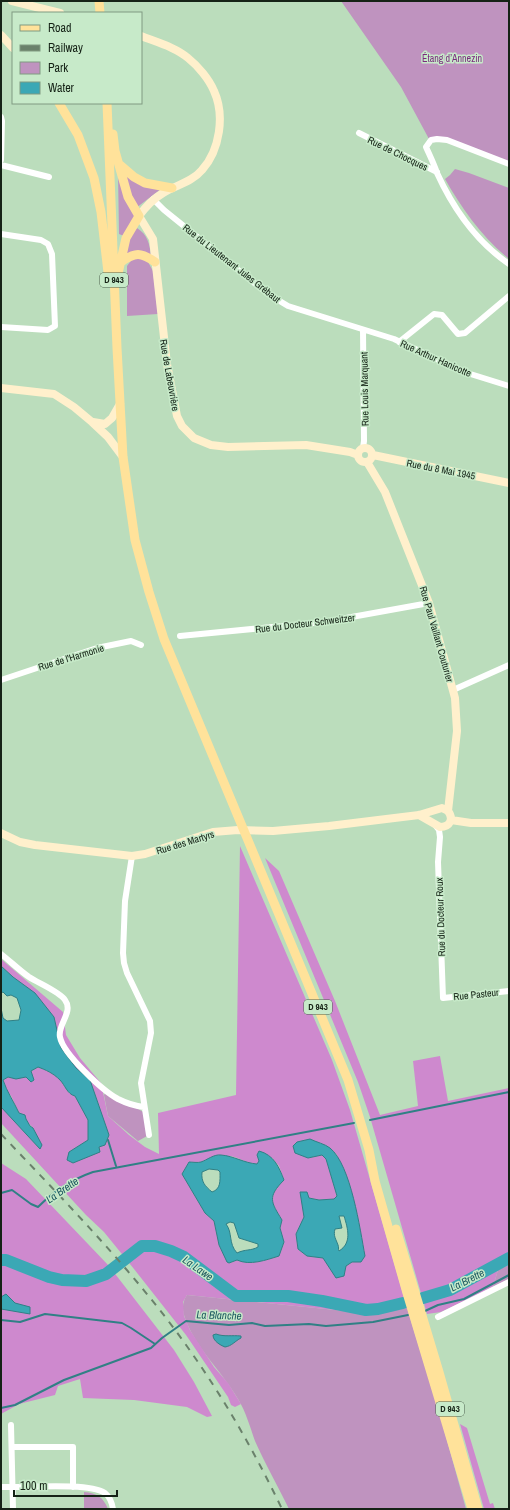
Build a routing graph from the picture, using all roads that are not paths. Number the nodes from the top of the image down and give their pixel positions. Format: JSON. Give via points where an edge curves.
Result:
{"nodes":[{"id":1,"x":12,"y":1,"type":"edge"},
{"id":2,"x":99,"y":1,"type":"edge"},
{"id":3,"x":56,"y":12,"type":"edge"},
{"id":4,"x":100,"y":12,"type":"edge"},
{"id":5,"x":1,"y":35,"type":"edge"},
{"id":6,"x":142,"y":36,"type":"edge"},
{"id":7,"x":12,"y":47,"type":"edge"},
{"id":8,"x":60,"y":104,"type":"edge"},
{"id":9,"x":107,"y":104,"type":"edge"},
{"id":10,"x":107,"y":104,"type":"edge"},
{"id":11,"x":1,"y":117,"type":"edge"},
{"id":12,"x":358,"y":133,"type":"dead end"},
{"id":13,"x":1,"y":160,"type":"edge"},
{"id":14,"x":509,"y":164,"type":"edge"},
{"id":15,"x":1,"y":165,"type":"edge"},
{"id":16,"x":120,"y":165,"type":"junction"},
{"id":17,"x":437,"y":172,"type":"junction"},
{"id":18,"x":49,"y":177,"type":"dead end"},
{"id":19,"x":172,"y":188,"type":"junction"},
{"id":20,"x":153,"y":199,"type":"junction"},
{"id":21,"x":139,"y":216,"type":"junction"},
{"id":22,"x":1,"y":234,"type":"edge"},
{"id":23,"x":121,"y":262,"type":"junction"},
{"id":24,"x":156,"y":262,"type":"junction"},
{"id":25,"x":509,"y":264,"type":"edge"},
{"id":26,"x":114,"y":289,"type":"junction"},
{"id":27,"x":509,"y":296,"type":"edge"},
{"id":28,"x":1,"y":327,"type":"edge"},
{"id":29,"x":363,"y":330,"type":"junction"},
{"id":30,"x":399,"y":342,"type":"junction"},
{"id":31,"x":509,"y":386,"type":"edge"},
{"id":32,"x":1,"y":388,"type":"edge"},
{"id":33,"x":120,"y":404,"type":"junction"},
{"id":34,"x":92,"y":422,"type":"junction"},
{"id":35,"x":361,"y":452,"type":"junction"},
{"id":36,"x":373,"y":455,"type":"junction"},
{"id":37,"x":123,"y":457,"type":"junction"},
{"id":38,"x":367,"y":462,"type":"junction"},
{"id":39,"x":509,"y":483,"type":"edge"},
{"id":40,"x":429,"y":603,"type":"junction"},
{"id":41,"x":180,"y":636,"type":"dead end"},
{"id":42,"x":141,"y":645,"type":"dead end"},
{"id":43,"x":509,"y":665,"type":"edge"},
{"id":44,"x":1,"y":679,"type":"edge"},
{"id":45,"x":453,"y":690,"type":"junction"},
{"id":46,"x":449,"y":794,"type":"junction"},
{"id":47,"x":437,"y":810,"type":"junction"},
{"id":48,"x":448,"y":811,"type":"junction"},
{"id":49,"x":419,"y":815,"type":"junction"},
{"id":50,"x":448,"y":823,"type":"junction"},
{"id":51,"x":509,"y":823,"type":"edge"},
{"id":52,"x":434,"y":824,"type":"junction"},
{"id":53,"x":1,"y":833,"type":"edge"},
{"id":54,"x":440,"y":837,"type":"junction"},
{"id":55,"x":132,"y":856,"type":"junction"},
{"id":56,"x":1,"y":954,"type":"edge"},
{"id":57,"x":509,"y":991,"type":"edge"},
{"id":58,"x":443,"y":998,"type":"joint"},
{"id":59,"x":144,"y":1107,"type":"junction"},
{"id":60,"x":149,"y":1135,"type":"dead end"},
{"id":61,"x":369,"y":1150,"type":"junction"},
{"id":62,"x":509,"y":1282,"type":"edge"},
{"id":63,"x":438,"y":1317,"type":"dead end"},
{"id":64,"x":11,"y":1425,"type":"dead end"},
{"id":65,"x":12,"y":1447,"type":"junction"},
{"id":66,"x":1,"y":1487,"type":"edge"},
{"id":67,"x":13,"y":1487,"type":"junction"},
{"id":68,"x":73,"y":1487,"type":"junction"},
{"id":69,"x":13,"y":1509,"type":"edge"},
{"id":70,"x":114,"y":1509,"type":"edge"},
{"id":71,"x":472,"y":1509,"type":"edge"},
{"id":72,"x":478,"y":1509,"type":"edge"}],
"edges":[{"from":1,"to":3,"type":"street"},
{"from":2,"to":4,"type":"main road"},
{"from":5,"to":7,"type":"street"},
{"from":6,"to":19,"type":"street","via":[[188,57],[214,92],[219,108],[218,135],[211,158],[189,181]]},
{"from":8,"to":26,"type":"main road","via":[[78,135],[94,178],[101,212],[108,280]]},
{"from":9,"to":26,"type":"main road","number":"D 943"},
{"from":10,"to":16,"type":"main road","via":[[115,151]]},
{"from":11,"to":13,"type":"street"},
{"from":12,"to":17,"type":"street","name":"Rue de Chocques"},
{"from":14,"to":17,"type":"street","name":"Rue de Chocques","via":[[447,140],[437,139],[431,140],[426,147]]},
{"from":15,"to":18,"type":"street"},
{"from":16,"to":19,"type":"main road","via":[[145,183]]},
{"from":16,"to":21,"type":"main road","via":[[128,197]]},
{"from":17,"to":25,"type":"street","name":"Rue de Chocques","via":[[470,228],[495,254]]},
{"from":19,"to":20,"type":"street"},
{"from":20,"to":21,"type":"street"},
{"from":20,"to":29,"type":"street","name":"Rue du Lieutenant Jules Grébaut","via":[[268,294],[288,306]]},
{"from":21,"to":23,"type":"main road","via":[[126,238]]},
{"from":21,"to":24,"type":"street","name":"Rue de Labeuvrière","via":[[153,239]]},
{"from":22,"to":28,"type":"street","via":[[41,240],[48,244],[52,254],[55,326],[48,330]]},
{"from":23,"to":24,"type":"main road","via":[[131,256],[142,254]]},
{"from":23,"to":26,"type":"main road"},
{"from":24,"to":35,"type":"street","name":"Rue de Labeuvrière","via":[[167,364],[177,416],[182,426],[194,438],[211,445],[228,447],[306,445]]},
{"from":26,"to":33,"type":"main road","number":"D 943"},
{"from":27,"to":30,"type":"street","via":[[465,333],[458,334],[442,315],[434,314]]},
{"from":29,"to":30,"type":"street","name":"Rue Arthur Hanicotte"},
{"from":29,"to":35,"type":"street","name":"Rue Louis Marquant","via":[[364,441]]},
{"from":30,"to":31,"type":"street","name":"Rue Arthur Hanicotte","via":[[464,372]]},
{"from":32,"to":34,"type":"street","via":[[54,394]]},
{"from":33,"to":34,"type":"street","via":[[105,424]]},
{"from":33,"to":37,"type":"main road","number":"D 943"},
{"from":34,"to":37,"type":"street","via":[[108,437]]},
{"from":35,"to":36,"type":"street","via":[[370,449]]},
{"from":35,"to":38,"type":"street","via":[[362,461]]},
{"from":36,"to":38,"type":"street"},
{"from":36,"to":39,"type":"street","name":"Rue du 8 Mai 1945"},
{"from":37,"to":61,"type":"main road","number":"D 943","via":[[135,540],[164,639],[348,1080]]},
{"from":38,"to":40,"type":"street","name":"Rue Paul Vaillant Couturier","via":[[385,492]]},
{"from":40,"to":41,"type":"street","name":"Rue du Docteur Schweitzer","via":[[324,622]]},
{"from":40,"to":45,"type":"street","name":"Rue Paul Vaillant Couturier"},
{"from":42,"to":44,"type":"street","name":"Rue de l'Harmonie","via":[[131,641],[97,648]]},
{"from":43,"to":45,"type":"street"},
{"from":45,"to":46,"type":"street","name":"Rue Paul Vaillant Couturier","via":[[457,732]]},
{"from":46,"to":47,"type":"street","name":"Rue Paul Vaillant Couturier"},
{"from":46,"to":48,"type":"street","name":"Rue Paul Vaillant Couturier"},
{"from":47,"to":48,"type":"street"},
{"from":47,"to":49,"type":"street","name":"Rue des Martyrs"},
{"from":47,"to":52,"type":"street","via":[[432,816]]},
{"from":48,"to":50,"type":"street","via":[[451,817]]},
{"from":49,"to":52,"type":"street"},
{"from":49,"to":55,"type":"street","name":"Rue des Martyrs","via":[[273,831],[213,832]]},
{"from":50,"to":51,"type":"street"},
{"from":50,"to":52,"type":"street","via":[[440,827]]},
{"from":50,"to":54,"type":"street","name":"Rue du Docteur Roux"},
{"from":52,"to":54,"type":"street","name":"Rue du Docteur Roux","via":[[439,830]]},
{"from":53,"to":55,"type":"street","name":"Rue des Martyrs","via":[[20,842],[35,845]]},
{"from":54,"to":58,"type":"street","name":"Rue du Docteur Roux","via":[[438,862]]},
{"from":55,"to":59,"type":"street","via":[[125,901],[123,953],[127,973],[150,1021],[151,1033],[141,1082]]},
{"from":56,"to":59,"type":"street","via":[[28,977],[65,1000],[68,1007],[60,1029],[60,1037],[64,1048],[74,1060],[116,1098]]},
{"from":57,"to":58,"type":"street","name":"Rue Pasteur"},
{"from":59,"to":60,"type":"street"},
{"from":61,"to":71,"type":"main road","number":"D 943","via":[[375,1180]]},
{"from":61,"to":72,"type":"main road","number":"D 943","via":[[425,1323]]},
{"from":62,"to":63,"type":"street"},
{"from":64,"to":65,"type":"street"},
{"from":65,"to":67,"type":"street"},
{"from":65,"to":68,"type":"street","via":[[73,1447]]},
{"from":66,"to":67,"type":"street"},
{"from":67,"to":68,"type":"street"},
{"from":67,"to":69,"type":"street"},
{"from":68,"to":70,"type":"street","via":[[101,1491],[110,1498]]}]}
